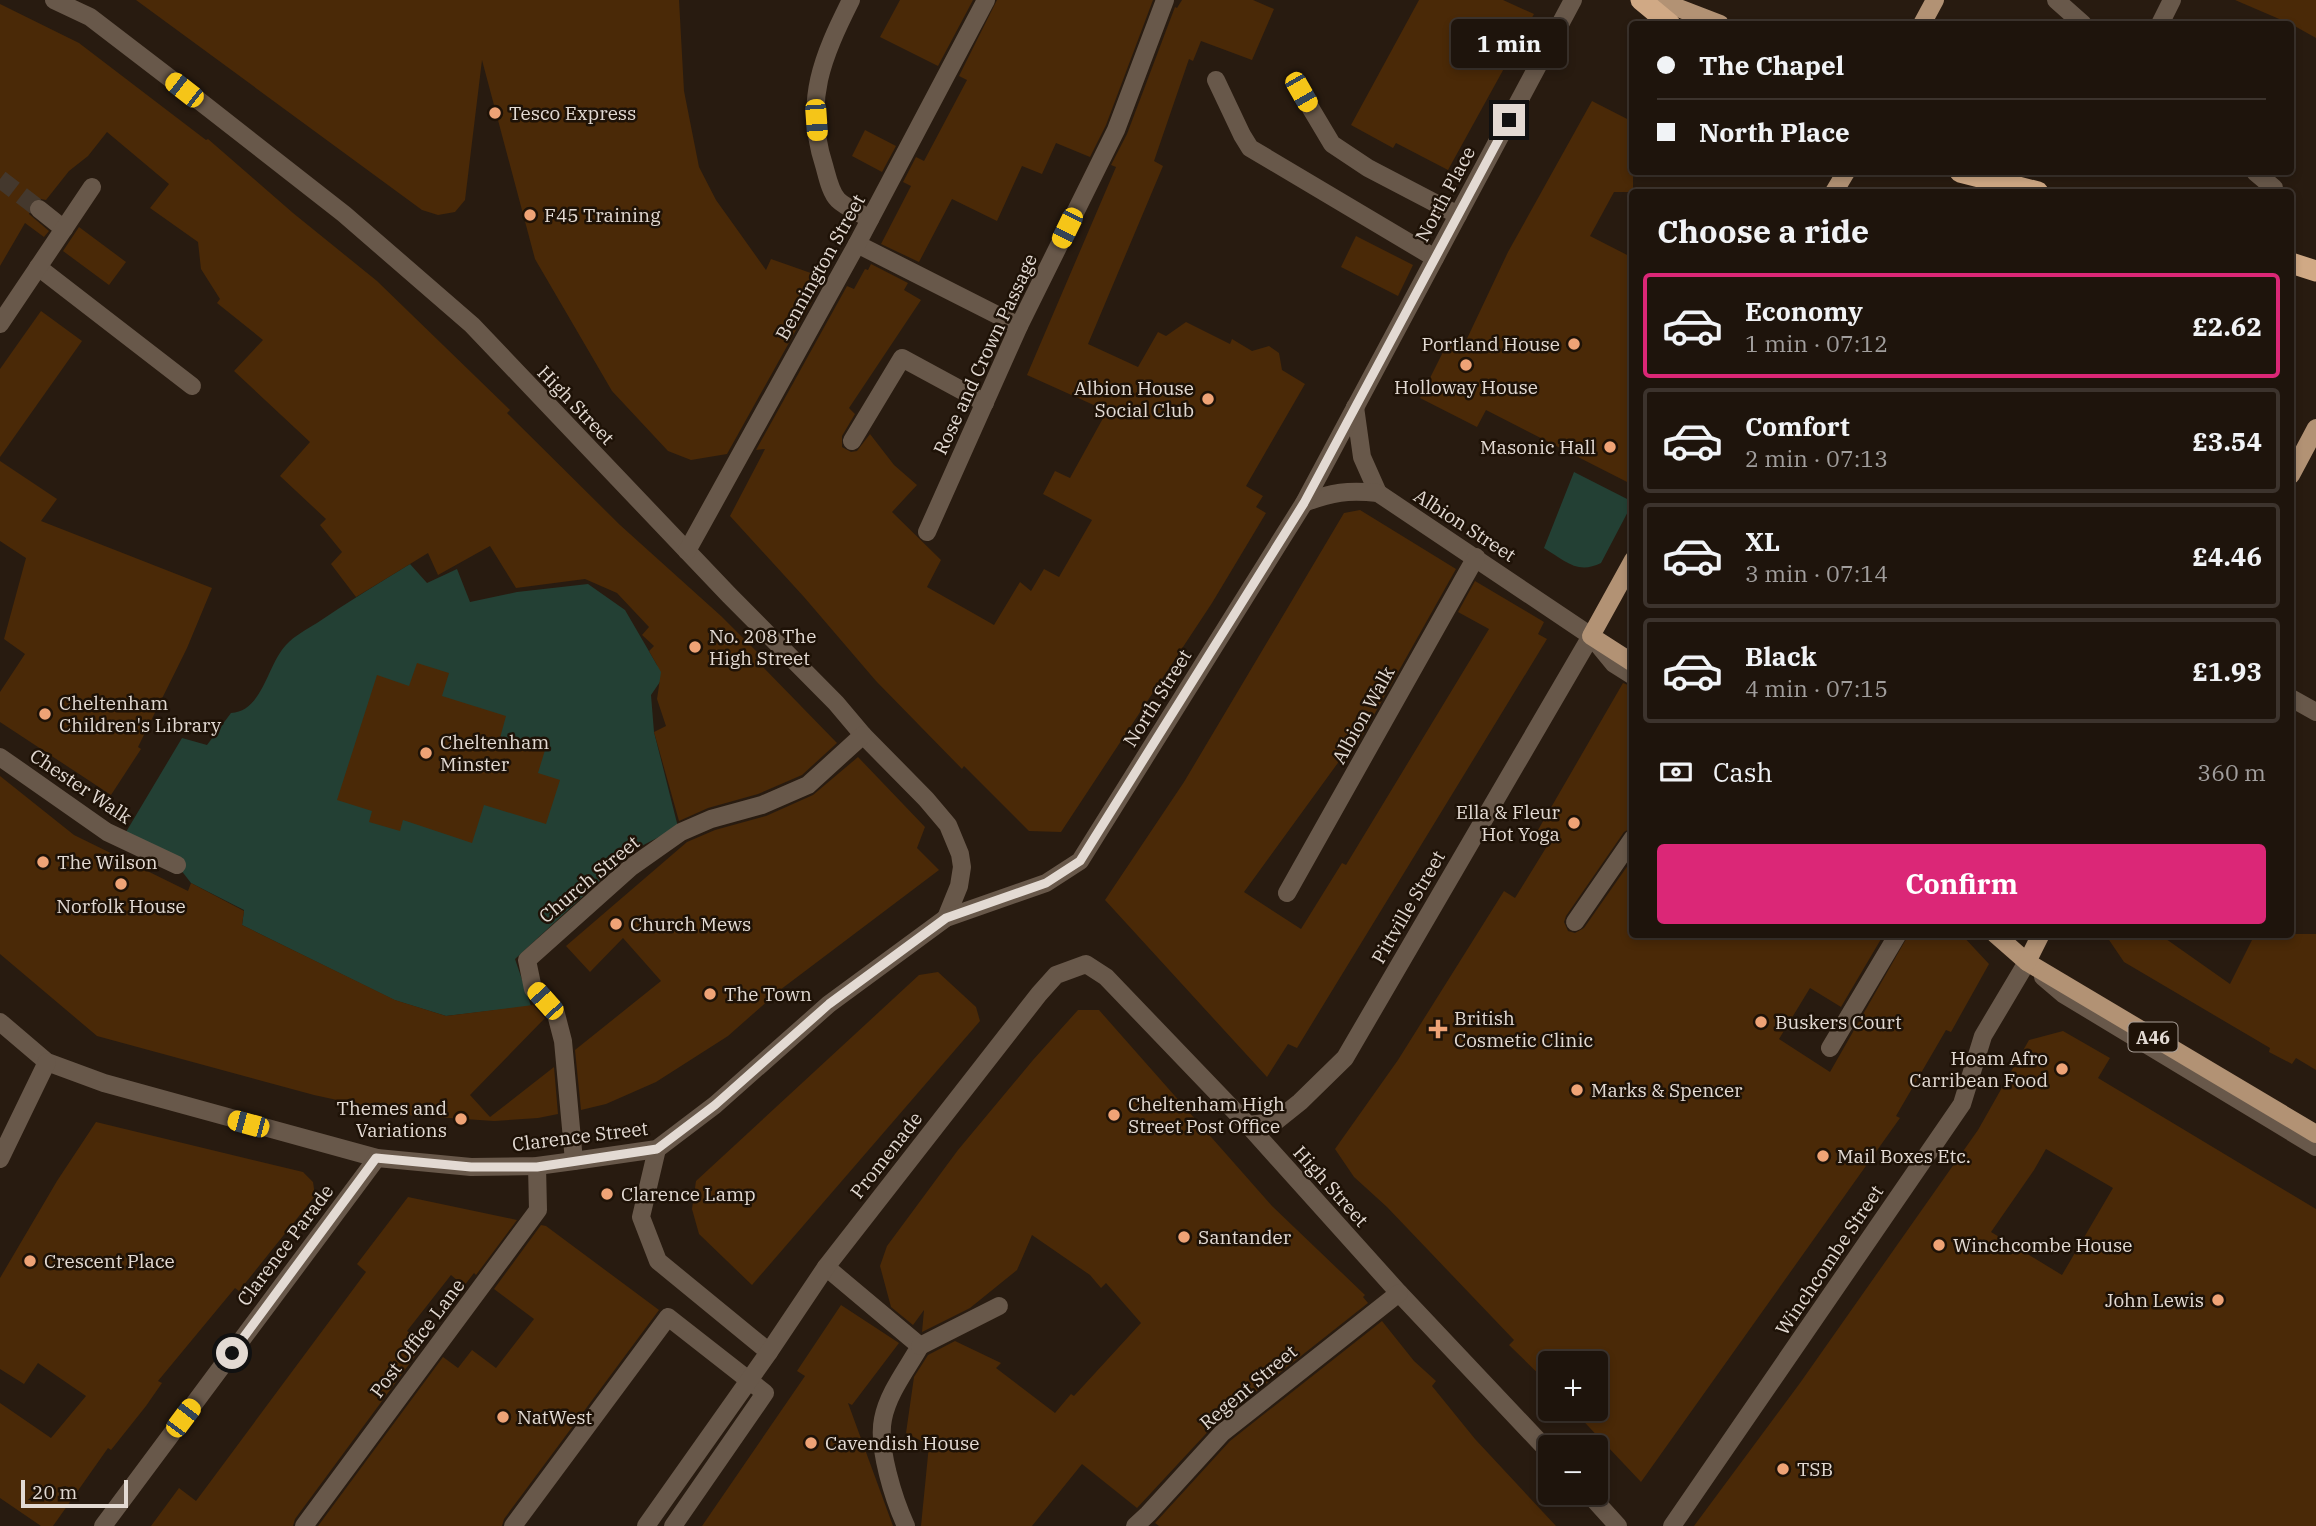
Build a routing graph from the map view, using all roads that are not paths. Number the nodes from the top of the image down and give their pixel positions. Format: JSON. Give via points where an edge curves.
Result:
{"nodes":[{"id":1,"x":54,"y":0,"type":"edge"},
{"id":2,"x":98,"y":0,"type":"edge"},
{"id":3,"x":851,"y":0,"type":"edge"},
{"id":4,"x":986,"y":0,"type":"edge"},
{"id":5,"x":1165,"y":0,"type":"edge"},
{"id":6,"x":1573,"y":0,"type":"edge"},
{"id":7,"x":1641,"y":0,"type":"edge"},
{"id":8,"x":1658,"y":0,"type":"edge"},
{"id":9,"x":1935,"y":0,"type":"edge"},
{"id":10,"x":2056,"y":0,"type":"edge"},
{"id":11,"x":2172,"y":0,"type":"edge"},
{"id":12,"x":90,"y":17,"type":"junction"},
{"id":13,"x":1666,"y":21,"type":"edge"},
{"id":14,"x":1712,"y":21,"type":"edge"},
{"id":15,"x":1921,"y":21,"type":"edge"},
{"id":16,"x":2080,"y":21,"type":"edge"},
{"id":17,"x":2162,"y":21,"type":"edge"},
{"id":18,"x":1216,"y":80,"type":"dead end"},
{"id":19,"x":1301,"y":92,"type":"dead end"},
{"id":20,"x":1972,"y":175,"type":"edge"},
{"id":21,"x":2259,"y":175,"type":"edge"},
{"id":22,"x":92,"y":187,"type":"dead end"},
{"id":23,"x":2274,"y":188,"type":"dead end"},
{"id":24,"x":2026,"y":189,"type":"edge"},
{"id":25,"x":39,"y":209,"type":"tunnel mouth"},
{"id":26,"x":1458,"y":215,"type":"junction"},
{"id":27,"x":870,"y":219,"type":"junction"},
{"id":28,"x":64,"y":229,"type":"junction"},
{"id":29,"x":857,"y":244,"type":"junction"},
{"id":30,"x":1435,"y":258,"type":"junction"},
{"id":31,"x":2294,"y":264,"type":"edge"},
{"id":32,"x":38,"y":267,"type":"junction"},
{"id":33,"x":2316,"y":271,"type":"edge"},
{"id":34,"x":0,"y":324,"type":"edge"},
{"id":35,"x":1019,"y":326,"type":"junction"},
{"id":36,"x":192,"y":386,"type":"dead end"},
{"id":37,"x":985,"y":403,"type":"junction"},
{"id":38,"x":1355,"y":407,"type":"junction"},
{"id":39,"x":2316,"y":428,"type":"edge"},
{"id":40,"x":852,"y":441,"type":"dead end"},
{"id":41,"x":2294,"y":469,"type":"edge"},
{"id":42,"x":1378,"y":493,"type":"junction"},
{"id":43,"x":1304,"y":503,"type":"junction"},
{"id":44,"x":927,"y":532,"type":"dead end"},
{"id":45,"x":687,"y":551,"type":"junction"},
{"id":46,"x":1476,"y":557,"type":"junction"},
{"id":47,"x":1629,"y":567,"type":"edge"},
{"id":48,"x":1591,"y":636,"type":"junction"},
{"id":49,"x":1629,"y":660,"type":"edge"},
{"id":50,"x":1629,"y":673,"type":"edge"},
{"id":51,"x":2294,"y":700,"type":"edge"},
{"id":52,"x":2316,"y":712,"type":"edge"},
{"id":53,"x":863,"y":735,"type":"junction"},
{"id":54,"x":0,"y":757,"type":"edge"},
{"id":55,"x":1629,"y":844,"type":"edge"},
{"id":56,"x":177,"y":866,"type":"dead end"},
{"id":57,"x":1025,"y":892,"type":"joint"},
{"id":58,"x":1287,"y":893,"type":"dead end"},
{"id":59,"x":946,"y":918,"type":"junction"},
{"id":60,"x":1575,"y":922,"type":"dead end"},
{"id":61,"x":1896,"y":938,"type":"edge"},
{"id":62,"x":1993,"y":938,"type":"edge"},
{"id":63,"x":1999,"y":938,"type":"edge"},
{"id":64,"x":2039,"y":938,"type":"edge"},
{"id":65,"x":2026,"y":962,"type":"junction"},
{"id":66,"x":1071,"y":969,"type":"joint"},
{"id":67,"x":0,"y":1022,"type":"edge"},
{"id":68,"x":1830,"y":1048,"type":"dead end"},
{"id":69,"x":47,"y":1062,"type":"junction"},
{"id":70,"x":1248,"y":1125,"type":"junction"},
{"id":71,"x":2316,"y":1133,"type":"edge"},
{"id":72,"x":2316,"y":1147,"type":"edge"},
{"id":73,"x":657,"y":1149,"type":"junction"},
{"id":74,"x":376,"y":1158,"type":"junction"},
{"id":75,"x":0,"y":1159,"type":"edge"},
{"id":76,"x":575,"y":1161,"type":"junction"},
{"id":77,"x":537,"y":1167,"type":"junction"},
{"id":78,"x":826,"y":1267,"type":"junction"},
{"id":79,"x":1399,"y":1293,"type":"junction"},
{"id":80,"x":999,"y":1306,"type":"dead end"},
{"id":81,"x":920,"y":1346,"type":"junction"},
{"id":82,"x":769,"y":1352,"type":"junction"},
{"id":83,"x":748,"y":1381,"type":"junction"},
{"id":84,"x":1538,"y":1440,"type":"edge"},
{"id":85,"x":1599,"y":1505,"type":"edge"},
{"id":86,"x":1141,"y":1520,"type":"edge"},
{"id":87,"x":103,"y":1526,"type":"edge"},
{"id":88,"x":304,"y":1526,"type":"edge"},
{"id":89,"x":513,"y":1526,"type":"edge"},
{"id":90,"x":646,"y":1526,"type":"edge"},
{"id":91,"x":673,"y":1526,"type":"edge"},
{"id":92,"x":906,"y":1526,"type":"edge"},
{"id":93,"x":1618,"y":1526,"type":"edge"},
{"id":94,"x":1672,"y":1526,"type":"edge"}],
"edges":[{"from":1,"to":12,"type":"street","name":"High Street"},
{"from":2,"to":12,"type":"street"},
{"from":3,"to":27,"type":"street","via":[[818,77],[818,140],[837,199]]},
{"from":4,"to":27,"type":"street","name":"Bennington Street"},
{"from":5,"to":35,"type":"street","name":"Rose and Crown Passage","via":[[1116,130]]},
{"from":6,"to":26,"type":"street","name":"North Place"},
{"from":7,"to":13,"type":"highway"},
{"from":8,"to":14,"type":"main road"},
{"from":9,"to":15,"type":"main road"},
{"from":10,"to":16,"type":"street"},
{"from":11,"to":17,"type":"street"},
{"from":12,"to":45,"type":"street","name":"High Street","via":[[344,214],[472,325]]},
{"from":18,"to":30,"type":"street","via":[[1250,148]]},
{"from":19,"to":26,"type":"street","via":[[1332,144],[1368,169]]},
{"from":20,"to":24,"type":"highway"},
{"from":21,"to":23,"type":"street"},
{"from":22,"to":28,"type":"street"},
{"from":25,"to":28,"type":"street"},
{"from":26,"to":30,"type":"street","name":"North Place"},
{"from":27,"to":29,"type":"street","name":"Bennington Street"},
{"from":28,"to":32,"type":"street"},
{"from":29,"to":35,"type":"street"},
{"from":29,"to":45,"type":"street","name":"Bennington Street"},
{"from":30,"to":38,"type":"street","name":"North Place"},
{"from":31,"to":33,"type":"highway"},
{"from":32,"to":34,"type":"street"},
{"from":32,"to":36,"type":"street"},
{"from":35,"to":37,"type":"street","name":"Rose and Crown Passage"},
{"from":37,"to":40,"type":"street","via":[[902,358]]},
{"from":37,"to":44,"type":"street","name":"Rose and Crown Passage"},
{"from":38,"to":42,"type":"street","via":[[1362,457]]},
{"from":38,"to":43,"type":"street","name":"North Place"},
{"from":39,"to":41,"type":"main road"},
{"from":42,"to":43,"type":"street","via":[[1351,490]]},
{"from":42,"to":46,"type":"street","name":"Albion Street"},
{"from":43,"to":57,"type":"street","name":"North Street","via":[[1080,861]]},
{"from":45,"to":53,"type":"street","name":"High Street"},
{"from":46,"to":48,"type":"street","name":"Albion Street"},
{"from":46,"to":58,"type":"street","name":"Albion Walk"},
{"from":47,"to":48,"type":"main road"},
{"from":48,"to":49,"type":"main road","name":"Albion Street"},
{"from":48,"to":50,"type":"street","name":"Albion Street","via":[[1614,664]]},
{"from":48,"to":70,"type":"street","name":"Pittville Street","via":[[1345,1058],[1275,1122]]},
{"from":51,"to":52,"type":"street"},
{"from":53,"to":59,"type":"street","name":"High Street","via":[[948,824],[962,867]]},
{"from":53,"to":76,"type":"street","name":"Church Street","via":[[808,785],[681,832],[630,868],[527,960],[533,989],[556,1014],[563,1041]]},
{"from":54,"to":56,"type":"street","name":"Chester Walk","via":[[107,832]]},
{"from":55,"to":60,"type":"street"},
{"from":57,"to":59,"type":"street","name":"Clarence Street"},
{"from":59,"to":73,"type":"street","name":"Clarence Street","via":[[829,1004],[715,1105]]},
{"from":61,"to":68,"type":"street"},
{"from":62,"to":65,"type":"street"},
{"from":63,"to":65,"type":"main road","number":"A46"},
{"from":64,"to":65,"type":"main road","name":"Winchcombe Street"},
{"from":65,"to":71,"type":"main road","number":"A46"},
{"from":65,"to":72,"type":"street","via":[[2063,994]]},
{"from":65,"to":94,"type":"street","name":"Winchcombe Street","via":[[1983,1037],[1962,1104]]},
{"from":66,"to":70,"type":"street","name":"High Street","via":[[1106,977]]},
{"from":66,"to":78,"type":"street","name":"Promenade"},
{"from":67,"to":69,"type":"street","name":"Clarence Street"},
{"from":69,"to":74,"type":"street","name":"Clarence Street","via":[[117,1087]]},
{"from":69,"to":75,"type":"street"},
{"from":70,"to":79,"type":"street","name":"High Street"},
{"from":73,"to":76,"type":"street","name":"Clarence Street"},
{"from":73,"to":82,"type":"street","via":[[641,1217],[658,1261]]},
{"from":74,"to":77,"type":"street","name":"Clarence Street","via":[[471,1167]]},
{"from":74,"to":87,"type":"street","name":"Clarence Parade"},
{"from":76,"to":77,"type":"street","name":"Clarence Street"},
{"from":77,"to":88,"type":"street","name":"Post Office Lane","via":[[538,1210]]},
{"from":78,"to":81,"type":"street"},
{"from":78,"to":82,"type":"street","name":"Promenade"},
{"from":79,"to":84,"type":"street","name":"High Street"},
{"from":79,"to":86,"type":"street","name":"Regent Street","via":[[1222,1433]]},
{"from":80,"to":81,"type":"street"},
{"from":81,"to":92,"type":"street","via":[[882,1421],[882,1444]]},
{"from":82,"to":83,"type":"street","name":"Promenade"},
{"from":83,"to":89,"type":"street","via":[[668,1317]]},
{"from":83,"to":90,"type":"street","name":"Promenade"},
{"from":83,"to":91,"type":"street","via":[[765,1393]]},
{"from":85,"to":93,"type":"street"}]}
